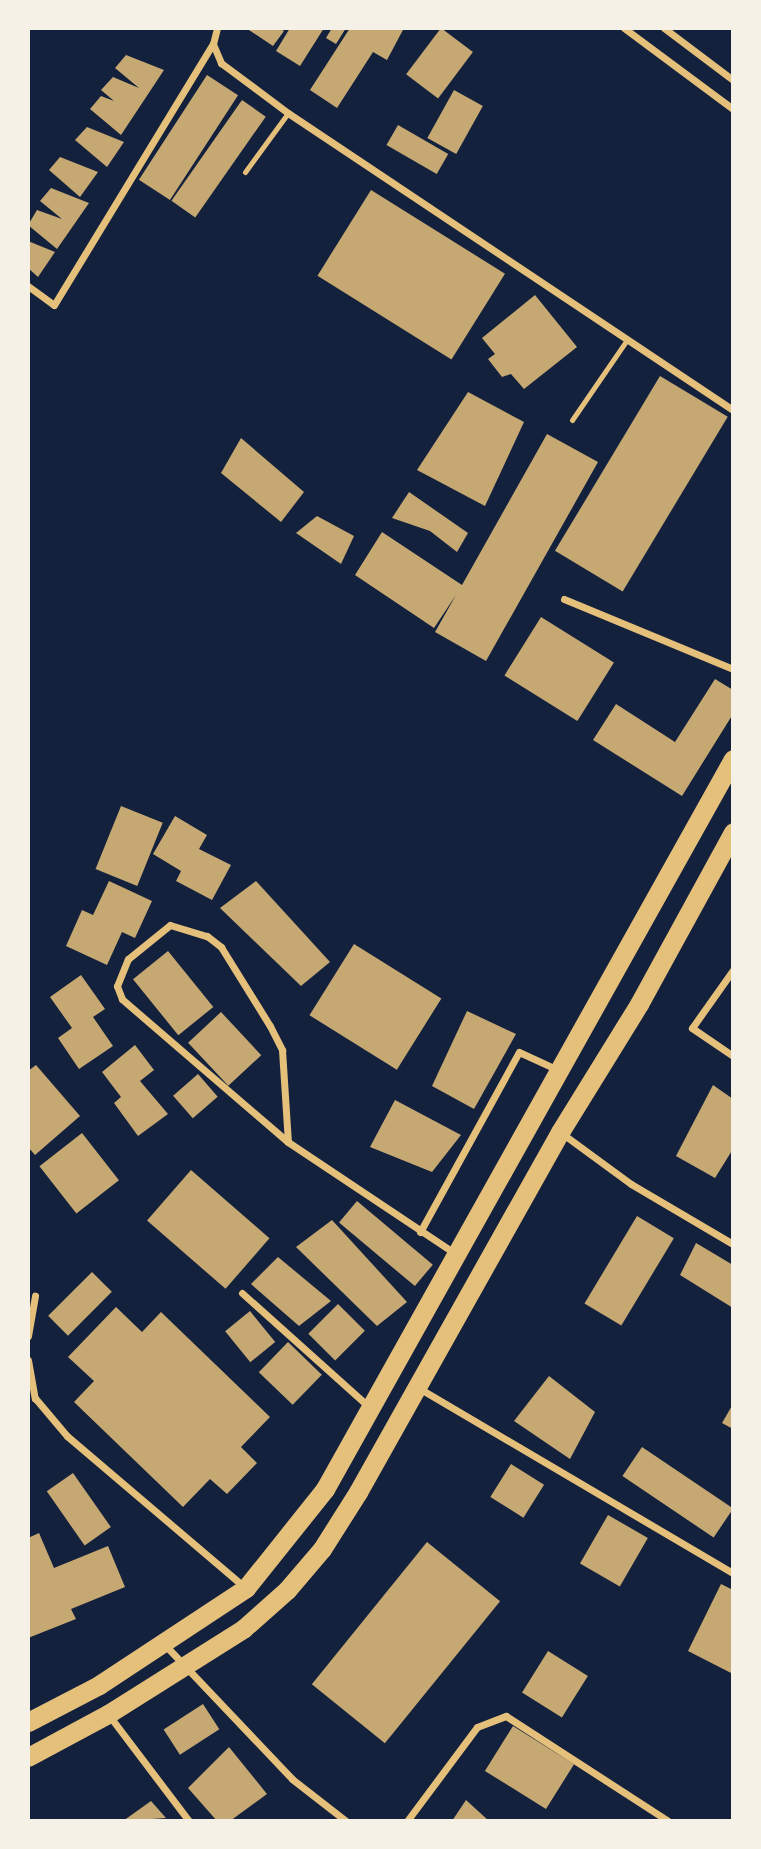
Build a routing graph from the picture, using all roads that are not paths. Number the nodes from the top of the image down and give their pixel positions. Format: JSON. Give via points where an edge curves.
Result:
{"nodes":[{"id":1,"x":218,"y":28,"type":"edge"},
{"id":2,"x":624,"y":28,"type":"edge"},
{"id":3,"x":664,"y":28,"type":"edge"},
{"id":4,"x":213,"y":44,"type":"junction"},
{"id":5,"x":733,"y":80,"type":"edge"},
{"id":6,"x":733,"y":109,"type":"edge"},
{"id":7,"x":288,"y":113,"type":"junction"},
{"id":8,"x":245,"y":172,"type":"dead end"},
{"id":9,"x":28,"y":286,"type":"edge"},
{"id":10,"x":626,"y":341,"type":"junction"},
{"id":11,"x":733,"y":410,"type":"edge"},
{"id":12,"x":572,"y":420,"type":"dead end"},
{"id":13,"x":564,"y":599,"type":"dead end"},
{"id":14,"x":733,"y":668,"type":"edge"},
{"id":15,"x":733,"y":759,"type":"edge"},
{"id":16,"x":733,"y":832,"type":"edge"},
{"id":17,"x":733,"y":970,"type":"edge"},
{"id":18,"x":733,"y":1056,"type":"edge"},
{"id":19,"x":561,"y":1072,"type":"junction"},
{"id":20,"x":560,"y":1132,"type":"junction"},
{"id":21,"x":288,"y":1142,"type":"junction"},
{"id":22,"x":420,"y":1232,"type":"junction"},
{"id":23,"x":733,"y":1244,"type":"edge"},
{"id":24,"x":453,"y":1252,"type":"junction"},
{"id":25,"x":242,"y":1293,"type":"dead end"},
{"id":26,"x":35,"y":1296,"type":"dead end"},
{"id":27,"x":28,"y":1336,"type":"edge"},
{"id":28,"x":28,"y":1360,"type":"edge"},
{"id":29,"x":415,"y":1386,"type":"junction"},
{"id":30,"x":373,"y":1410,"type":"junction"},
{"id":31,"x":733,"y":1573,"type":"edge"},
{"id":32,"x":246,"y":1588,"type":"junction"},
{"id":33,"x":164,"y":1644,"type":"junction"},
{"id":34,"x":186,"y":1666,"type":"junction"},
{"id":35,"x":108,"y":1714,"type":"junction"},
{"id":36,"x":33,"y":1719,"type":"edge"},
{"id":37,"x":28,"y":1757,"type":"edge"},
{"id":38,"x":189,"y":1821,"type":"edge"},
{"id":39,"x":346,"y":1821,"type":"edge"},
{"id":40,"x":407,"y":1821,"type":"edge"},
{"id":41,"x":668,"y":1821,"type":"edge"}],
"edges":[{"from":1,"to":4,"type":"street"},
{"from":2,"to":6,"type":"street"},
{"from":3,"to":5,"type":"street"},
{"from":4,"to":7,"type":"street","via":[[221,63]]},
{"from":4,"to":9,"type":"street","via":[[54,305]]},
{"from":7,"to":8,"type":"lane"},
{"from":7,"to":10,"type":"street"},
{"from":10,"to":11,"type":"street"},
{"from":10,"to":12,"type":"lane"},
{"from":13,"to":14,"type":"street"},
{"from":15,"to":19,"type":"highway"},
{"from":16,"to":20,"type":"highway","via":[[639,1004]]},
{"from":17,"to":18,"type":"street","via":[[692,1028]]},
{"from":19,"to":22,"type":"street","via":[[519,1052]]},
{"from":19,"to":24,"type":"highway"},
{"from":20,"to":23,"type":"street","via":[[631,1184]]},
{"from":20,"to":29,"type":"highway"},
{"from":21,"to":21,"type":"street","via":[[122,999],[117,986],[128,959],[170,925],[207,936],[221,947],[271,1026],[282,1050]]},
{"from":21,"to":22,"type":"street"},
{"from":22,"to":24,"type":"street"},
{"from":24,"to":30,"type":"highway"},
{"from":25,"to":30,"type":"street"},
{"from":26,"to":27,"type":"street"},
{"from":28,"to":32,"type":"street","via":[[35,1398],[66,1436]]},
{"from":29,"to":31,"type":"street"},
{"from":29,"to":34,"type":"highway","via":[[322,1549],[287,1590],[243,1629]]},
{"from":30,"to":32,"type":"highway","via":[[325,1489]]},
{"from":32,"to":33,"type":"highway"},
{"from":33,"to":34,"type":"street"},
{"from":33,"to":36,"type":"highway"},
{"from":34,"to":35,"type":"highway"},
{"from":34,"to":39,"type":"street","via":[[292,1779]]},
{"from":35,"to":37,"type":"highway"},
{"from":35,"to":38,"type":"street"},
{"from":40,"to":41,"type":"street","via":[[477,1727],[506,1716]]}]}
